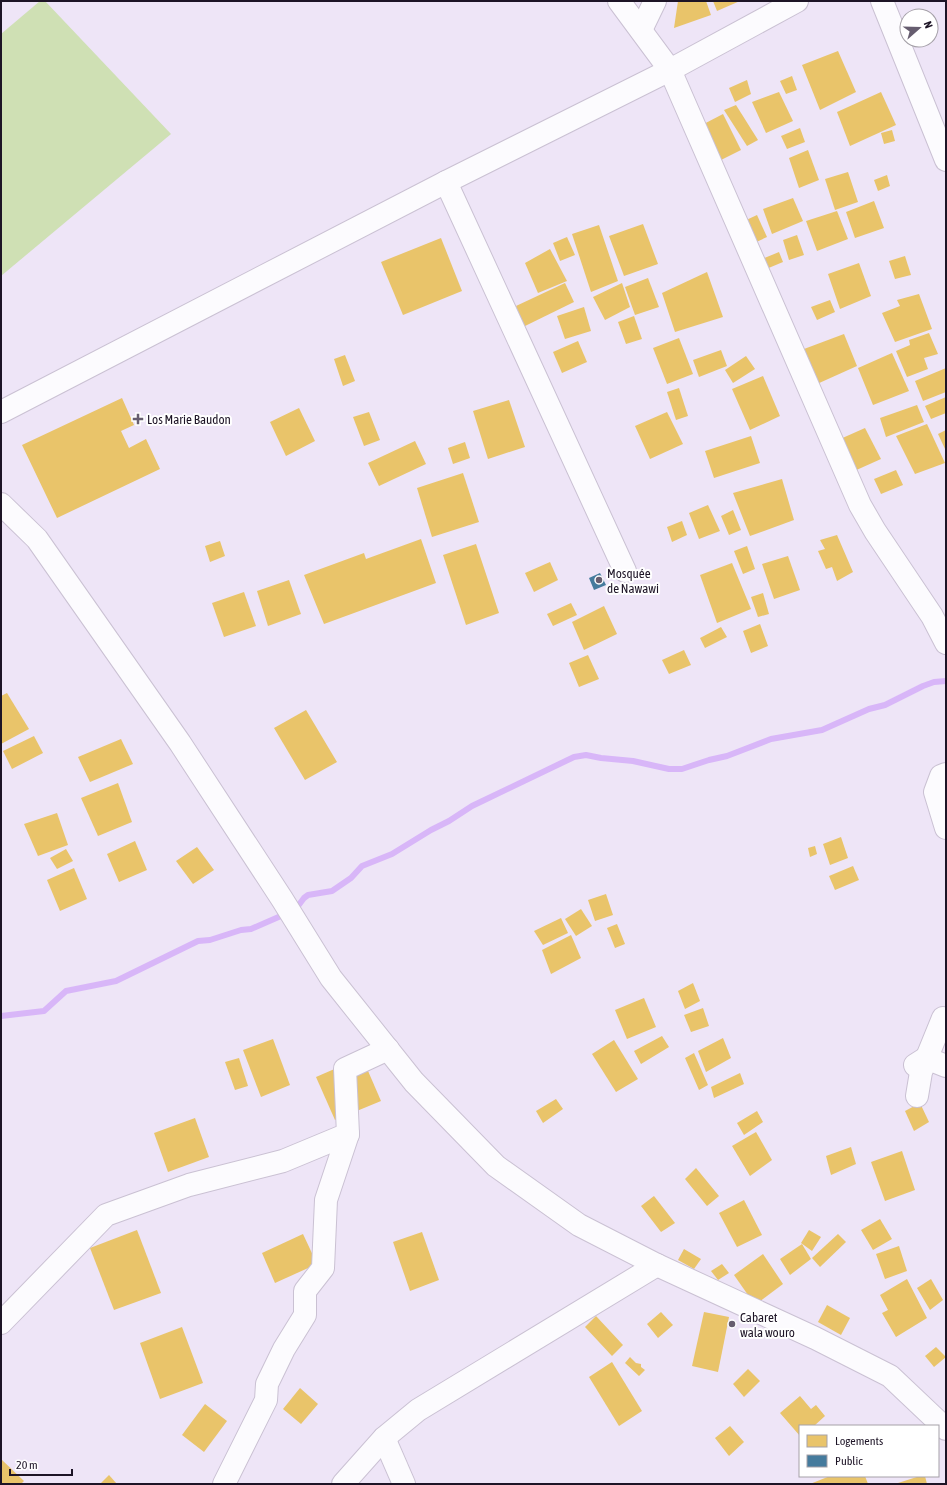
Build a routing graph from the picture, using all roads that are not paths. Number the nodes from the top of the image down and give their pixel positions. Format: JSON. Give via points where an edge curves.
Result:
{"nodes":[{"id":1,"x":619,"y":1,"type":"edge"},
{"id":2,"x":654,"y":1,"type":"edge"},
{"id":3,"x":797,"y":1,"type":"edge"},
{"id":4,"x":882,"y":1,"type":"edge"},
{"id":5,"x":641,"y":30,"type":"junction"},
{"id":6,"x":670,"y":70,"type":"junction"},
{"id":7,"x":944,"y":149,"type":"edge"},
{"id":8,"x":446,"y":182,"type":"junction"},
{"id":9,"x":1,"y":412,"type":"edge"},
{"id":10,"x":1,"y":504,"type":"edge"},
{"id":11,"x":626,"y":571,"type":"dead end"},
{"id":12,"x":946,"y":643,"type":"edge"},
{"id":13,"x":946,"y":774,"type":"edge"},
{"id":14,"x":946,"y":828,"type":"edge"},
{"id":15,"x":945,"y":1017,"type":"edge"},
{"id":16,"x":388,"y":1050,"type":"junction"},
{"id":17,"x":920,"y":1062,"type":"junction"},
{"id":18,"x":946,"y":1066,"type":"edge"},
{"id":19,"x":917,"y":1096,"type":"dead end"},
{"id":20,"x":348,"y":1134,"type":"junction"},
{"id":21,"x":657,"y":1265,"type":"junction"},
{"id":22,"x":1,"y":1322,"type":"edge"},
{"id":23,"x":946,"y":1428,"type":"edge"},
{"id":24,"x":384,"y":1438,"type":"junction"},
{"id":25,"x":224,"y":1484,"type":"edge"},
{"id":26,"x":343,"y":1484,"type":"edge"},
{"id":27,"x":404,"y":1484,"type":"edge"}],
"edges":[{"from":1,"to":5,"type":"street"},
{"from":2,"to":5,"type":"street"},
{"from":3,"to":6,"type":"street"},
{"from":4,"to":7,"type":"street"},
{"from":5,"to":6,"type":"street"},
{"from":6,"to":8,"type":"street"},
{"from":6,"to":12,"type":"street","via":[[860,505],[875,532],[932,616]]},
{"from":8,"to":9,"type":"street"},
{"from":8,"to":11,"type":"street"},
{"from":10,"to":16,"type":"street","via":[[37,538],[180,743],[331,978]]},
{"from":13,"to":14,"type":"street","via":[[941,776],[935,792]]},
{"from":15,"to":17,"type":"street"},
{"from":16,"to":20,"type":"street","via":[[345,1069]]},
{"from":16,"to":21,"type":"street","via":[[414,1082],[496,1166],[579,1225]]},
{"from":17,"to":18,"type":"street"},
{"from":17,"to":19,"type":"street"},
{"from":20,"to":22,"type":"street","via":[[282,1161],[189,1185],[106,1215]]},
{"from":20,"to":25,"type":"street","via":[[326,1200],[323,1268],[306,1291],[305,1315],[267,1384],[266,1400]]},
{"from":21,"to":23,"type":"street","via":[[815,1338],[890,1376]]},
{"from":21,"to":24,"type":"street","via":[[418,1410]]},
{"from":24,"to":26,"type":"street"},
{"from":24,"to":27,"type":"street"}]}
